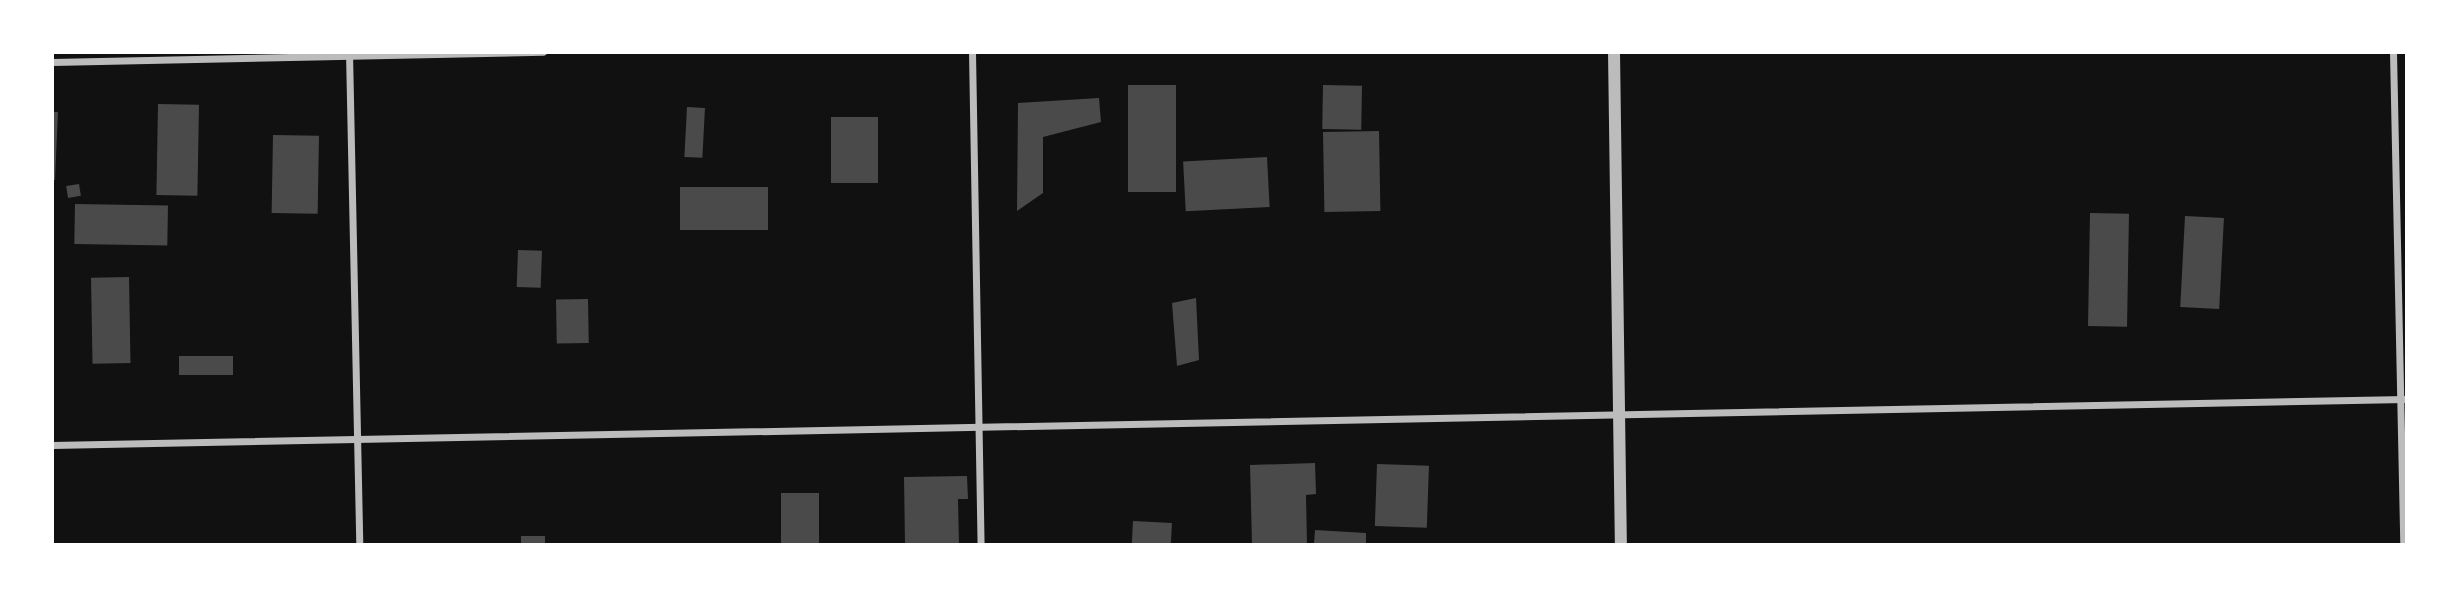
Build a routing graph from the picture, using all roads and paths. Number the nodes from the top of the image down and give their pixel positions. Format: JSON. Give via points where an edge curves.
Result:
{"nodes":[{"id":1,"x":543,"y":52,"type":"edge"},
{"id":2,"x":972,"y":52,"type":"edge"},
{"id":3,"x":1614,"y":52,"type":"edge"},
{"id":4,"x":2393,"y":52,"type":"edge"},
{"id":5,"x":349,"y":54,"type":"edge"},
{"id":6,"x":52,"y":62,"type":"edge"},
{"id":7,"x":2403,"y":399,"type":"edge"},
{"id":8,"x":1619,"y":414,"type":"junction"},
{"id":9,"x":979,"y":426,"type":"junction"},
{"id":10,"x":357,"y":439,"type":"junction"},
{"id":11,"x":52,"y":445,"type":"edge"},
{"id":12,"x":359,"y":544,"type":"edge"},
{"id":13,"x":981,"y":544,"type":"edge"},
{"id":14,"x":1621,"y":544,"type":"edge"},
{"id":15,"x":2403,"y":544,"type":"edge"}],
"edges":[{"from":1,"to":5,"type":"street"},
{"from":2,"to":9,"type":"street"},
{"from":3,"to":8,"type":"street"},
{"from":4,"to":7,"type":"street"},
{"from":5,"to":6,"type":"street"},
{"from":5,"to":10,"type":"street"},
{"from":7,"to":8,"type":"street"},
{"from":7,"to":15,"type":"street"},
{"from":8,"to":9,"type":"street"},
{"from":8,"to":14,"type":"street"},
{"from":9,"to":10,"type":"street"},
{"from":9,"to":13,"type":"street"},
{"from":10,"to":11,"type":"street"},
{"from":10,"to":12,"type":"street"}]}
